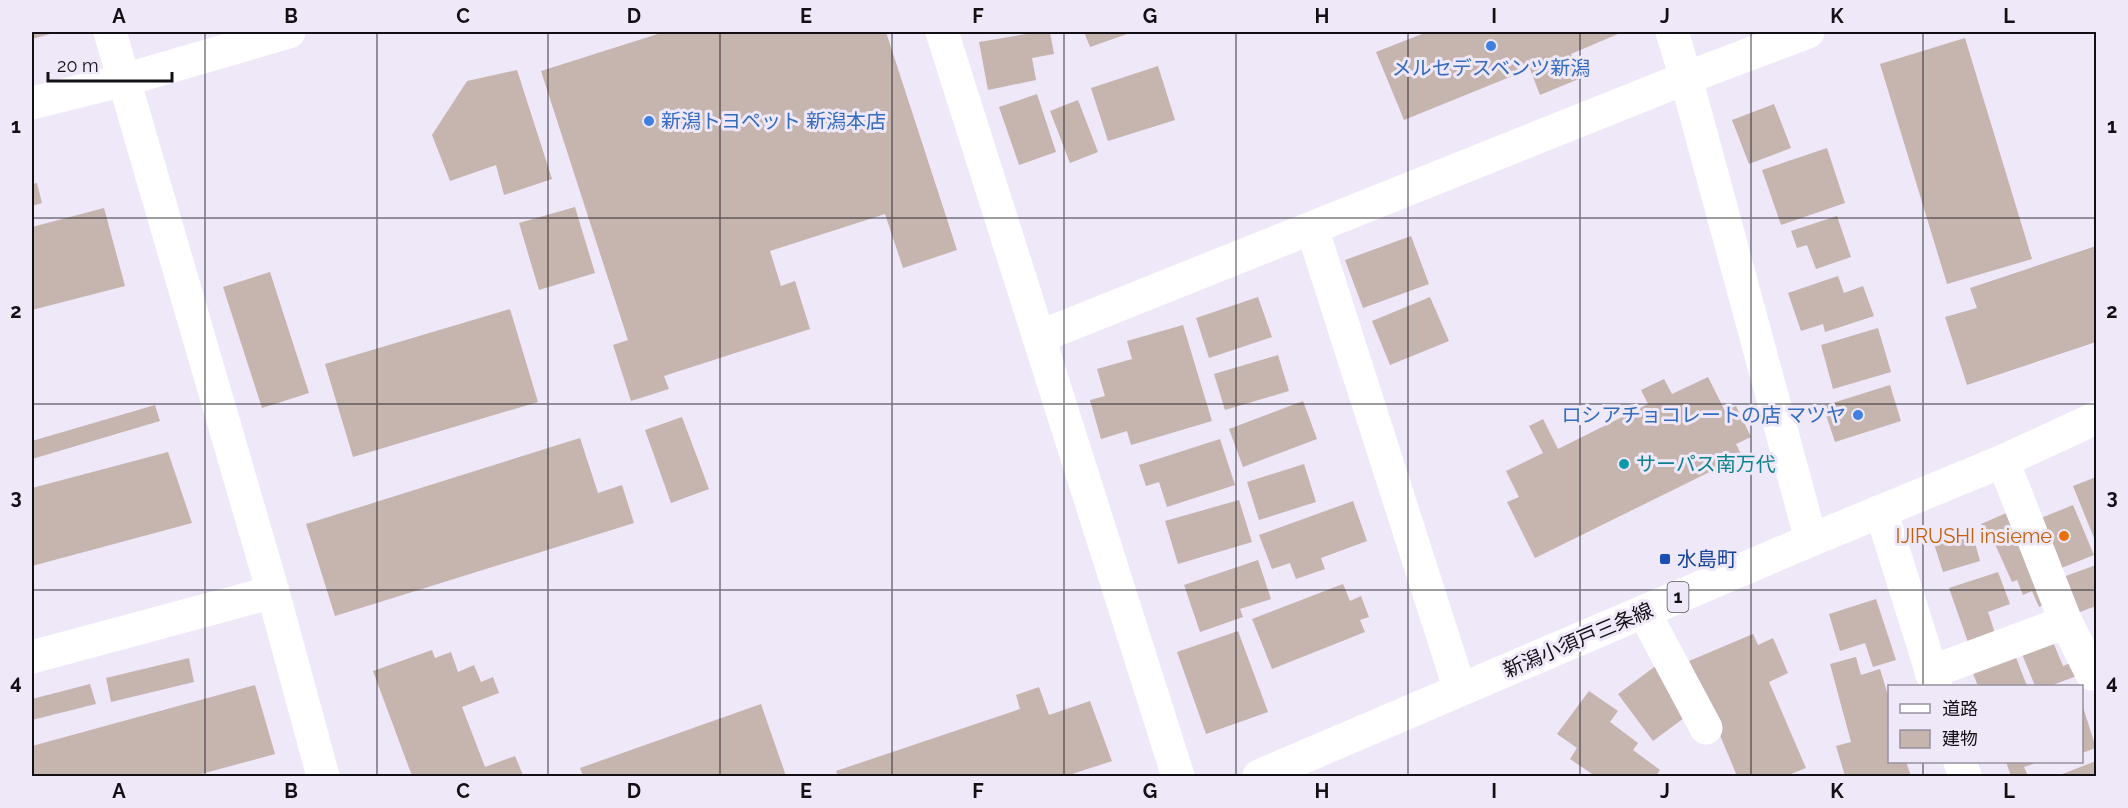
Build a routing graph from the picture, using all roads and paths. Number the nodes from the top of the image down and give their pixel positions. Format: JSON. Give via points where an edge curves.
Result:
{"nodes":[{"id":1,"x":110,"y":32,"type":"edge"},
{"id":2,"x":289,"y":32,"type":"edge"},
{"id":3,"x":942,"y":32,"type":"edge"},
{"id":4,"x":1672,"y":32,"type":"edge"},
{"id":5,"x":1808,"y":32,"type":"edge"},
{"id":6,"x":1686,"y":78,"type":"junction"},
{"id":7,"x":124,"y":80,"type":"junction"},
{"id":8,"x":32,"y":103,"type":"edge"},
{"id":9,"x":1312,"y":228,"type":"junction"},
{"id":10,"x":1039,"y":337,"type":"junction"},
{"id":11,"x":2097,"y":418,"type":"edge"},
{"id":12,"x":2003,"y":461,"type":"junction"},
{"id":13,"x":1881,"y":511,"type":"junction"},
{"id":14,"x":1811,"y":540,"type":"junction"},
{"id":15,"x":273,"y":592,"type":"junction"},
{"id":16,"x":1644,"y":612,"type":"junction"},
{"id":17,"x":2066,"y":622,"type":"junction"},
{"id":18,"x":32,"y":657,"type":"edge"},
{"id":19,"x":2092,"y":674,"type":"dead end"},
{"id":20,"x":1933,"y":679,"type":"edge"},
{"id":21,"x":1460,"y":690,"type":"junction"},
{"id":22,"x":1706,"y":728,"type":"dead end"},
{"id":23,"x":1269,"y":775,"type":"edge"},
{"id":24,"x":322,"y":777,"type":"edge"},
{"id":25,"x":1179,"y":777,"type":"edge"}],
"edges":[{"from":1,"to":7,"type":"street"},
{"from":2,"to":7,"type":"street"},
{"from":3,"to":10,"type":"street"},
{"from":4,"to":6,"type":"street"},
{"from":5,"to":6,"type":"street"},
{"from":6,"to":9,"type":"street"},
{"from":6,"to":14,"type":"street"},
{"from":7,"to":8,"type":"street"},
{"from":7,"to":15,"type":"street"},
{"from":9,"to":10,"type":"street"},
{"from":9,"to":21,"type":"street"},
{"from":10,"to":25,"type":"street"},
{"from":11,"to":12,"type":"street","name":"新潟小須戸三条線","number":"1"},
{"from":12,"to":13,"type":"street","name":"新潟小須戸三条線","number":"1"},
{"from":12,"to":17,"type":"street"},
{"from":13,"to":14,"type":"street","name":"新潟小須戸三条線","number":"1"},
{"from":13,"to":20,"type":"street"},
{"from":14,"to":16,"type":"street","name":"新潟小須戸三条線","number":"1"},
{"from":15,"to":18,"type":"street"},
{"from":15,"to":24,"type":"street"},
{"from":16,"to":21,"type":"street","name":"新潟小須戸三条線","number":"1"},
{"from":16,"to":22,"type":"street"},
{"from":17,"to":19,"type":"street"},
{"from":17,"to":20,"type":"street"},
{"from":21,"to":23,"type":"street","name":"新潟小須戸三条線","number":"1"}]}
